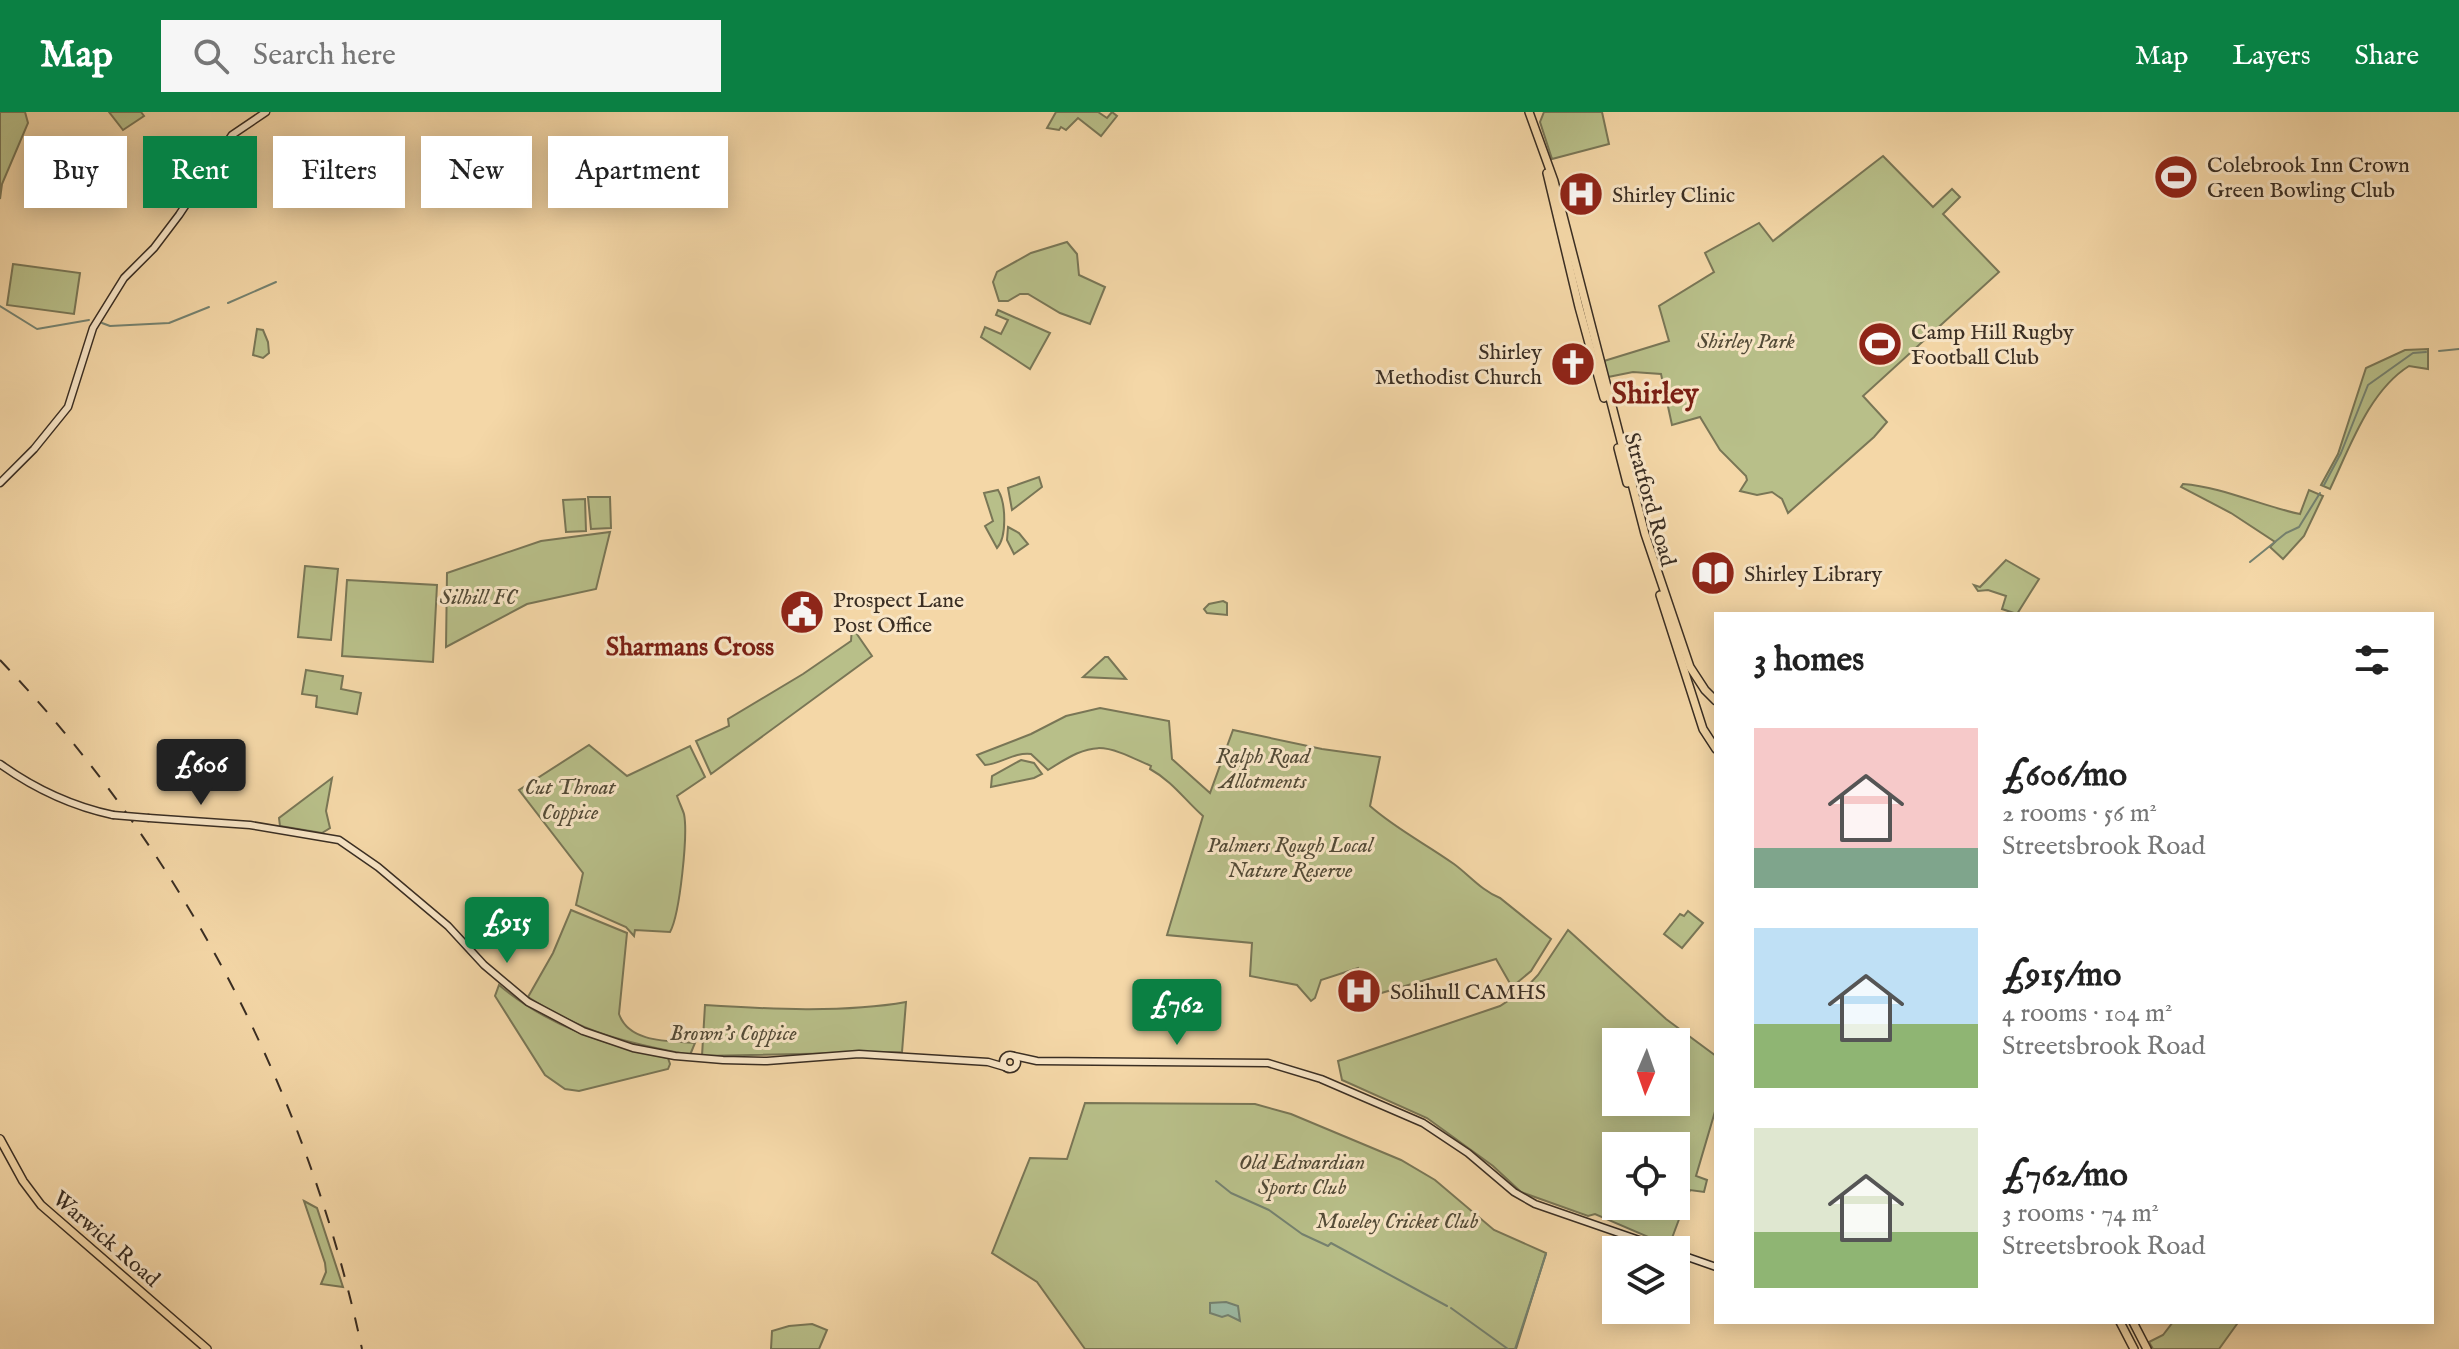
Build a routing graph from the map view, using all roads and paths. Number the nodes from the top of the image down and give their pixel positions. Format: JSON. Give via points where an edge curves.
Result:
{"nodes":[{"id":1,"x":266,"y":112,"type":"edge"},
{"id":2,"x":1529,"y":112,"type":"edge"},
{"id":3,"x":0,"y":483,"type":"edge"},
{"id":4,"x":1690,"y":674,"type":"junction"},
{"id":5,"x":1714,"y":699,"type":"edge"},
{"id":6,"x":1714,"y":746,"type":"edge"},
{"id":7,"x":0,"y":764,"type":"edge"},
{"id":8,"x":1014,"y":1056,"type":"junction"},
{"id":9,"x":1004,"y":1058,"type":"junction"},
{"id":10,"x":1037,"y":1061,"type":"junction"},
{"id":11,"x":988,"y":1062,"type":"junction"},
{"id":12,"x":1017,"y":1066,"type":"junction"},
{"id":13,"x":1005,"y":1067,"type":"junction"},
{"id":14,"x":0,"y":1140,"type":"edge"},
{"id":15,"x":1627,"y":1236,"type":"edge"},
{"id":16,"x":1690,"y":1258,"type":"edge"},
{"id":17,"x":1714,"y":1266,"type":"edge"},
{"id":18,"x":2121,"y":1324,"type":"edge"},
{"id":19,"x":2134,"y":1324,"type":"edge"},
{"id":20,"x":207,"y":1349,"type":"edge"},
{"id":21,"x":2134,"y":1349,"type":"edge"},
{"id":22,"x":2147,"y":1349,"type":"edge"}],
"edges":[{"from":1,"to":3,"type":"main road","via":[[232,135],[179,215],[124,278],[93,328],[68,407]]},
{"from":2,"to":4,"type":"highway","name":"Stratford Road","via":[[1641,535]]},
{"from":4,"to":5,"type":"highway","name":"Stratford Road"},
{"from":4,"to":6,"type":"highway","name":"Stratford Road","via":[[1703,729]]},
{"from":7,"to":11,"type":"main road","bridge":true,"via":[[69,803],[113,815],[250,825],[339,840],[448,926],[528,1002],[583,1031],[633,1048],[723,1060],[859,1054]]},
{"from":8,"to":9,"type":"main road"},
{"from":8,"to":10,"type":"main road"},
{"from":8,"to":12,"type":"main road"},
{"from":9,"to":11,"type":"main road"},
{"from":9,"to":13,"type":"main road"},
{"from":10,"to":12,"type":"main road"},
{"from":10,"to":15,"type":"main road","via":[[1253,1063],[1296,1070],[1429,1126],[1521,1197]]},
{"from":11,"to":13,"type":"main road"},
{"from":12,"to":13,"type":"main road"},
{"from":14,"to":20,"type":"highway","name":"Warwick Road","via":[[41,1205]]},
{"from":16,"to":17,"type":"main road"},
{"from":18,"to":21,"type":"highway"},
{"from":19,"to":22,"type":"highway"}]}
